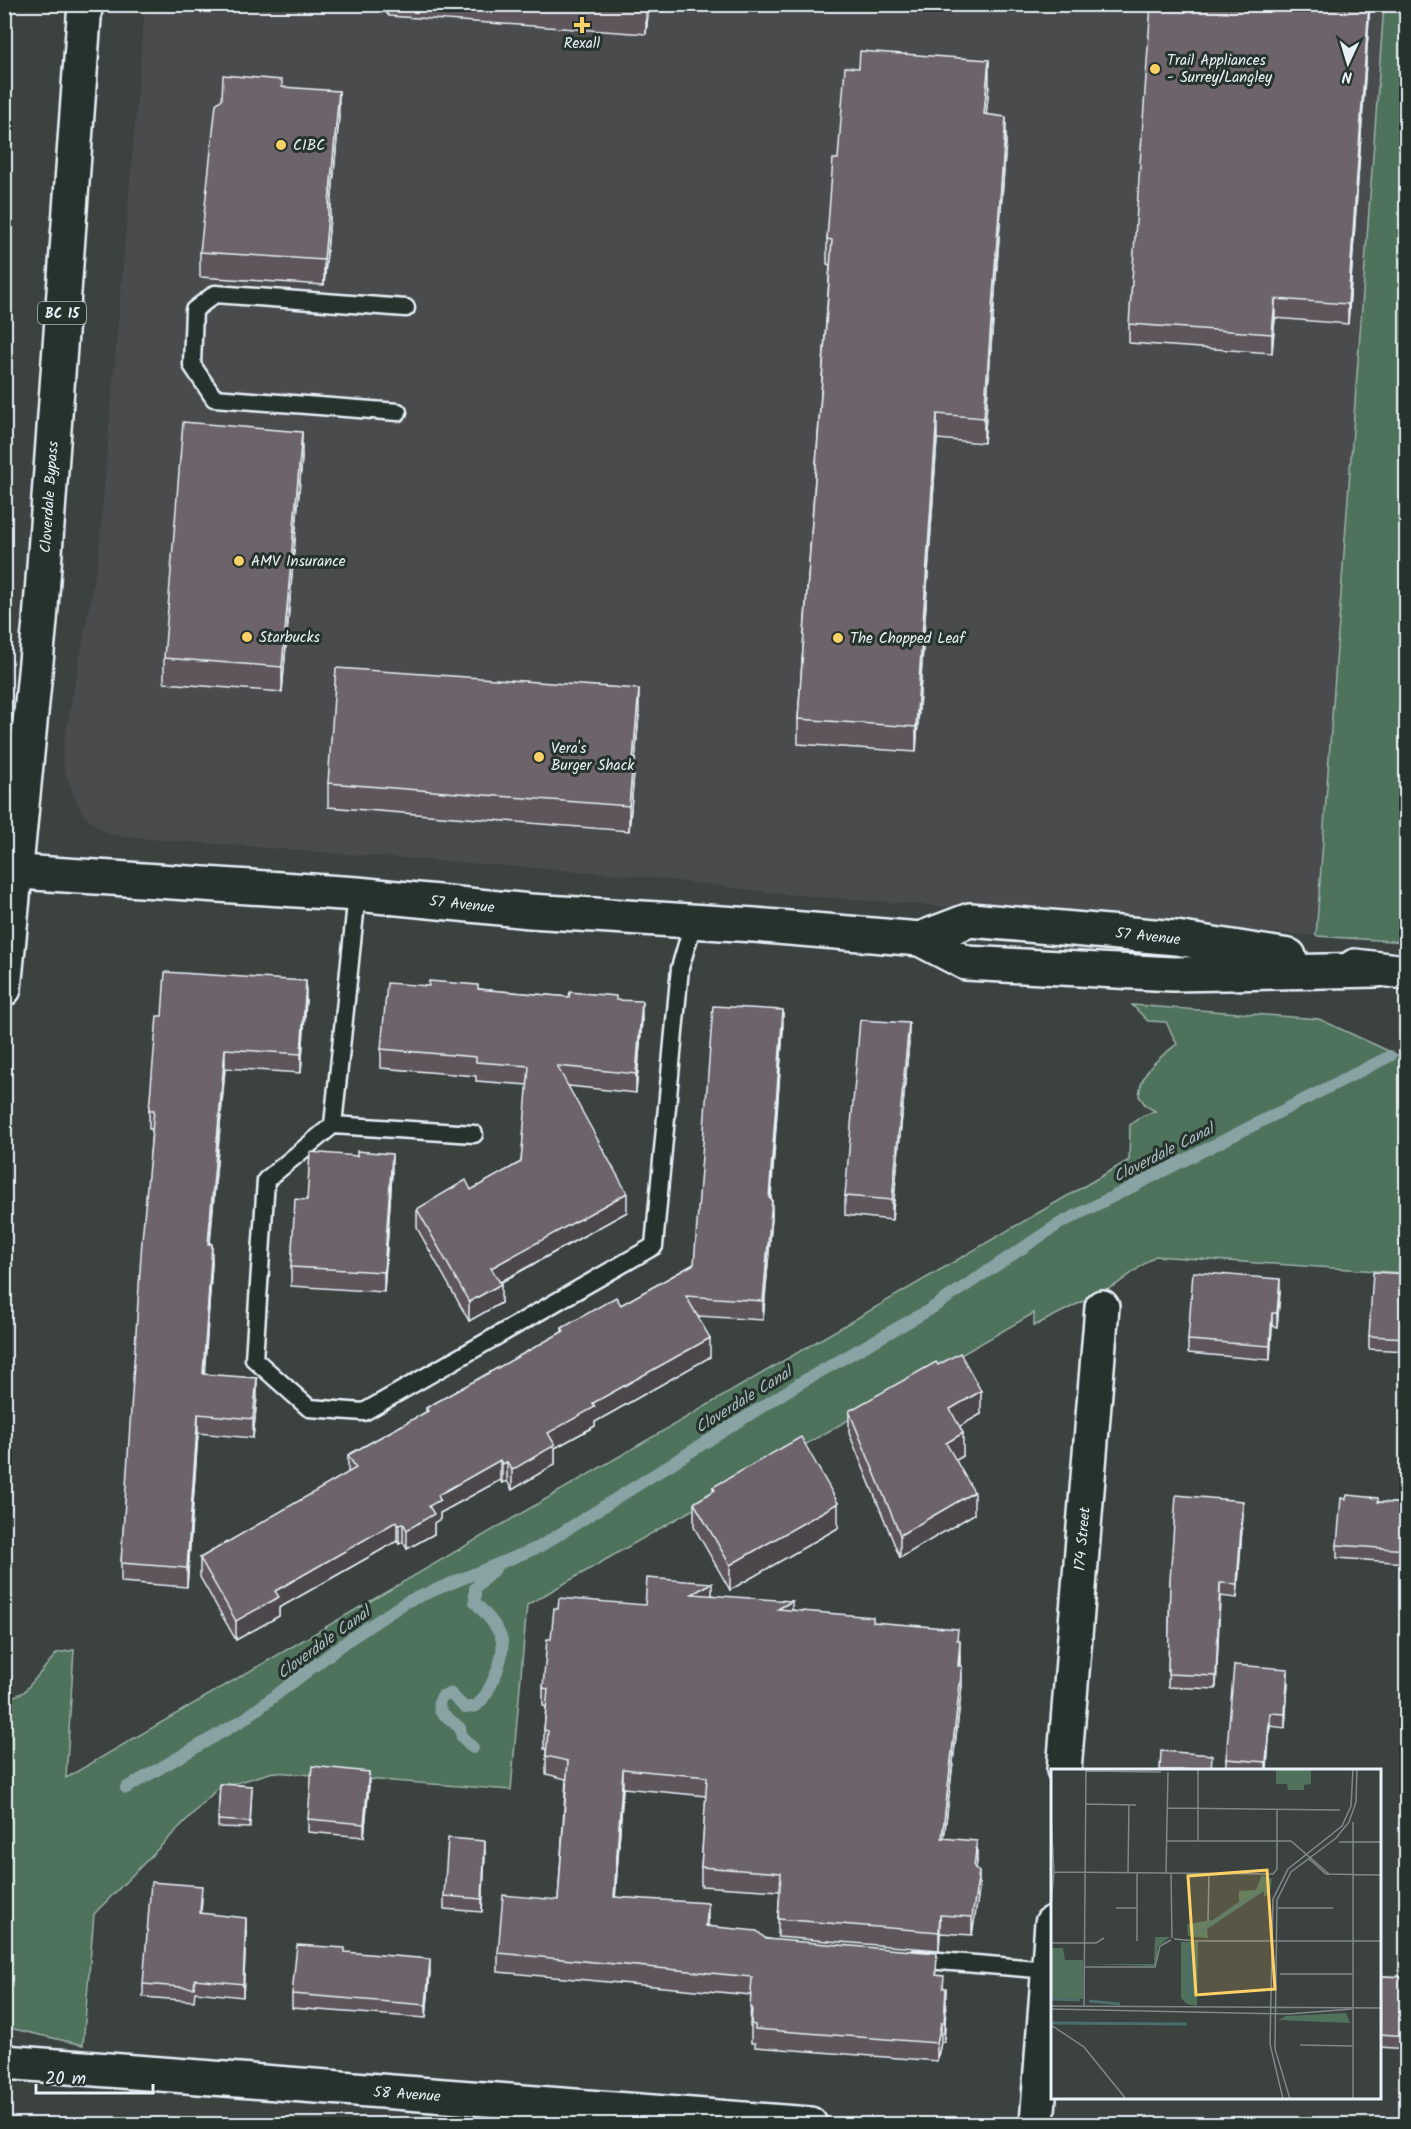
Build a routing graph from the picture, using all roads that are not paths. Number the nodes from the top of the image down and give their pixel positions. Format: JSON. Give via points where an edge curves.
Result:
{"nodes":[{"id":1,"x":85,"y":4,"type":"edge"},
{"id":2,"x":406,"y":308,"type":"dead end"},
{"id":3,"x":398,"y":412,"type":"dead end"},
{"id":4,"x":10,"y":871,"type":"edge"},
{"id":5,"x":357,"y":894,"type":"junction"},
{"id":6,"x":694,"y":920,"type":"junction"},
{"id":7,"x":920,"y":939,"type":"junction"},
{"id":8,"x":1392,"y":971,"type":"edge"},
{"id":9,"x":4,"y":989,"type":"edge"},
{"id":10,"x":333,"y":1125,"type":"junction"},
{"id":11,"x":474,"y":1134,"type":"dead end"},
{"id":12,"x":1102,"y":1307,"type":"dead end"},
{"id":13,"x":1064,"y":1769,"type":"edge"},
{"id":14,"x":1051,"y":1946,"type":"edge"},
{"id":15,"x":898,"y":1957,"type":"edge"},
{"id":16,"x":1049,"y":1970,"type":"junction"},
{"id":17,"x":4,"y":2062,"type":"edge"},
{"id":18,"x":810,"y":2124,"type":"edge"},
{"id":19,"x":1037,"y":2124,"type":"edge"}],
"edges":[{"from":1,"to":4,"type":"main road","name":"Cloverdale Bypass","number":"BC 15","via":[[40,621]]},
{"from":2,"to":3,"type":"lane","via":[[215,294],[194,310],[192,365],[214,399]]},
{"from":4,"to":5,"type":"main road","name":"57 Avenue"},
{"from":4,"to":9,"type":"main road","name":"Cloverdale Bypass","number":"BC 15"},
{"from":5,"to":6,"type":"main road","name":"57 Avenue","via":[[530,911]]},
{"from":5,"to":10,"type":"lane"},
{"from":6,"to":7,"type":"main road","name":"57 Avenue"},
{"from":6,"to":10,"type":"lane","via":[[680,968],[654,1246],[364,1412],[309,1408],[254,1359],[266,1180]]},
{"from":7,"to":8,"type":"main road","name":"57 Avenue","via":[[966,963],[1173,974]]},
{"from":7,"to":8,"type":"main road","name":"57 Avenue","via":[[970,920],[1176,938]]},
{"from":10,"to":11,"type":"lane"},
{"from":12,"to":13,"type":"main road","name":"174 Street"},
{"from":14,"to":16,"type":"main road"},
{"from":15,"to":16,"type":"lane"},
{"from":16,"to":19,"type":"main road"},
{"from":17,"to":18,"type":"main road","name":"58 Avenue"}]}
